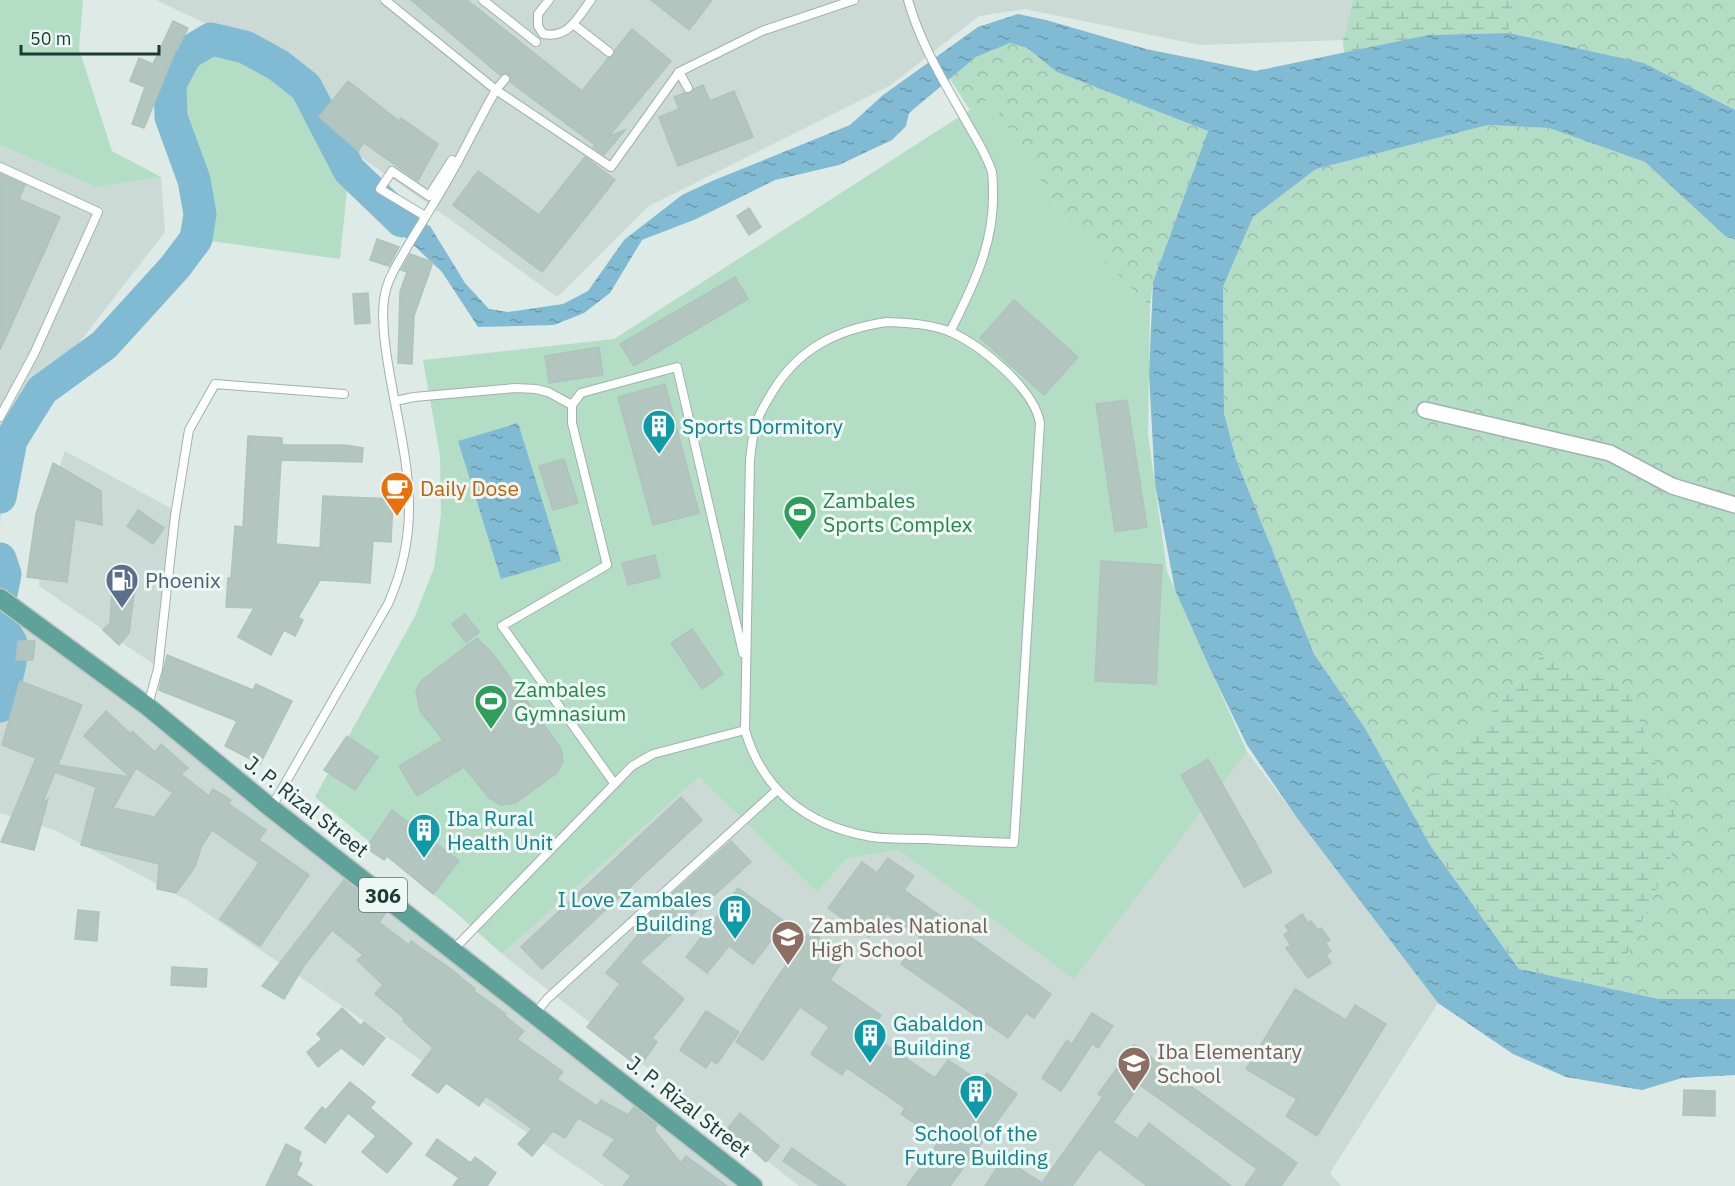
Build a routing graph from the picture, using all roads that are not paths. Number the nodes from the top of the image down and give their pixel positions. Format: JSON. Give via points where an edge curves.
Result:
{"nodes":[{"id":1,"x":385,"y":0,"type":"edge"},
{"id":2,"x":483,"y":0,"type":"edge"},
{"id":3,"x":549,"y":0,"type":"edge"},
{"id":4,"x":591,"y":0,"type":"edge"},
{"id":5,"x":854,"y":0,"type":"edge"},
{"id":6,"x":908,"y":0,"type":"edge"},
{"id":7,"x":573,"y":24,"type":"junction"},
{"id":8,"x":543,"y":34,"type":"junction"},
{"id":9,"x":536,"y":42,"type":"junction"},
{"id":10,"x":530,"y":50,"type":"dead end"},
{"id":11,"x":609,"y":52,"type":"dead end"},
{"id":12,"x":679,"y":72,"type":"junction"},
{"id":13,"x":505,"y":79,"type":"dead end"},
{"id":14,"x":688,"y":88,"type":"dead end"},
{"id":15,"x":496,"y":90,"type":"junction"},
{"id":16,"x":457,"y":163,"type":"junction"},
{"id":17,"x":0,"y":167,"type":"edge"},
{"id":18,"x":424,"y":218,"type":"junction"},
{"id":19,"x":950,"y":332,"type":"junction"},
{"id":20,"x":344,"y":394,"type":"dead end"},
{"id":21,"x":395,"y":400,"type":"junction"},
{"id":22,"x":572,"y":405,"type":"junction"},
{"id":23,"x":1425,"y":410,"type":"dead end"},
{"id":24,"x":0,"y":417,"type":"edge"},
{"id":25,"x":1735,"y":505,"type":"edge"},
{"id":26,"x":6,"y":603,"type":"edge"},
{"id":27,"x":746,"y":666,"type":"junction"},
{"id":28,"x":147,"y":706,"type":"junction"},
{"id":29,"x":745,"y":730,"type":"junction"},
{"id":30,"x":614,"y":783,"type":"junction"},
{"id":31,"x":777,"y":790,"type":"junction"},
{"id":32,"x":271,"y":807,"type":"junction"},
{"id":33,"x":453,"y":950,"type":"junction"},
{"id":34,"x":535,"y":1014,"type":"junction"},
{"id":35,"x":753,"y":1186,"type":"edge"}],
"edges":[{"from":1,"to":15,"type":"lane"},
{"from":2,"to":9,"type":"lane"},
{"from":3,"to":8,"type":"lane","via":[[538,14]]},
{"from":4,"to":7,"type":"lane"},
{"from":5,"to":12,"type":"lane","via":[[762,31]]},
{"from":6,"to":19,"type":"lane","via":[[930,59],[992,173],[989,240]]},
{"from":7,"to":8,"type":"lane","via":[[554,36]]},
{"from":7,"to":11,"type":"lane"},
{"from":8,"to":9,"type":"lane"},
{"from":9,"to":10,"type":"lane"},
{"from":12,"to":14,"type":"lane"},
{"from":12,"to":15,"type":"lane","via":[[610,167]]},
{"from":13,"to":15,"type":"lane"},
{"from":15,"to":16,"type":"lane"},
{"from":16,"to":18,"type":"lane"},
{"from":16,"to":18,"type":"lane","via":[[452,160],[429,196],[392,171],[380,189]]},
{"from":17,"to":24,"type":"lane","via":[[98,212],[34,354]]},
{"from":18,"to":21,"type":"lane","via":[[384,295],[384,326]]},
{"from":19,"to":27,"type":"lane","via":[[929,325],[863,325],[819,343],[778,382],[753,433]]},
{"from":19,"to":31,"type":"lane","via":[[982,351],[1011,377],[1038,411],[1040,423],[1014,843],[868,837],[805,814]]},
{"from":20,"to":28,"type":"lane","via":[[215,384],[189,430],[158,669]]},
{"from":21,"to":22,"type":"lane","via":[[536,388]]},
{"from":21,"to":32,"type":"lane","via":[[408,470],[410,512],[399,578],[388,604]]},
{"from":22,"to":27,"type":"lane","via":[[582,393],[677,367]]},
{"from":22,"to":30,"type":"lane","via":[[572,423],[607,565],[502,626]]},
{"from":23,"to":25,"type":"street","via":[[1610,453],[1672,486]]},
{"from":26,"to":28,"type":"main road","name":"J. P. Rizal Street","number":"306"},
{"from":27,"to":29,"type":"lane"},
{"from":28,"to":32,"type":"main road","name":"J. P. Rizal Street","number":"306"},
{"from":29,"to":30,"type":"lane","via":[[653,754]]},
{"from":29,"to":31,"type":"lane","via":[[750,749]]},
{"from":30,"to":33,"type":"lane"},
{"from":31,"to":34,"type":"lane"},
{"from":32,"to":33,"type":"main road","name":"J. P. Rizal Street","number":"306"},
{"from":33,"to":34,"type":"main road","name":"J. P. Rizal Street","number":"306"},
{"from":34,"to":35,"type":"main road","name":"J. P. Rizal Street","number":"306"}]}
